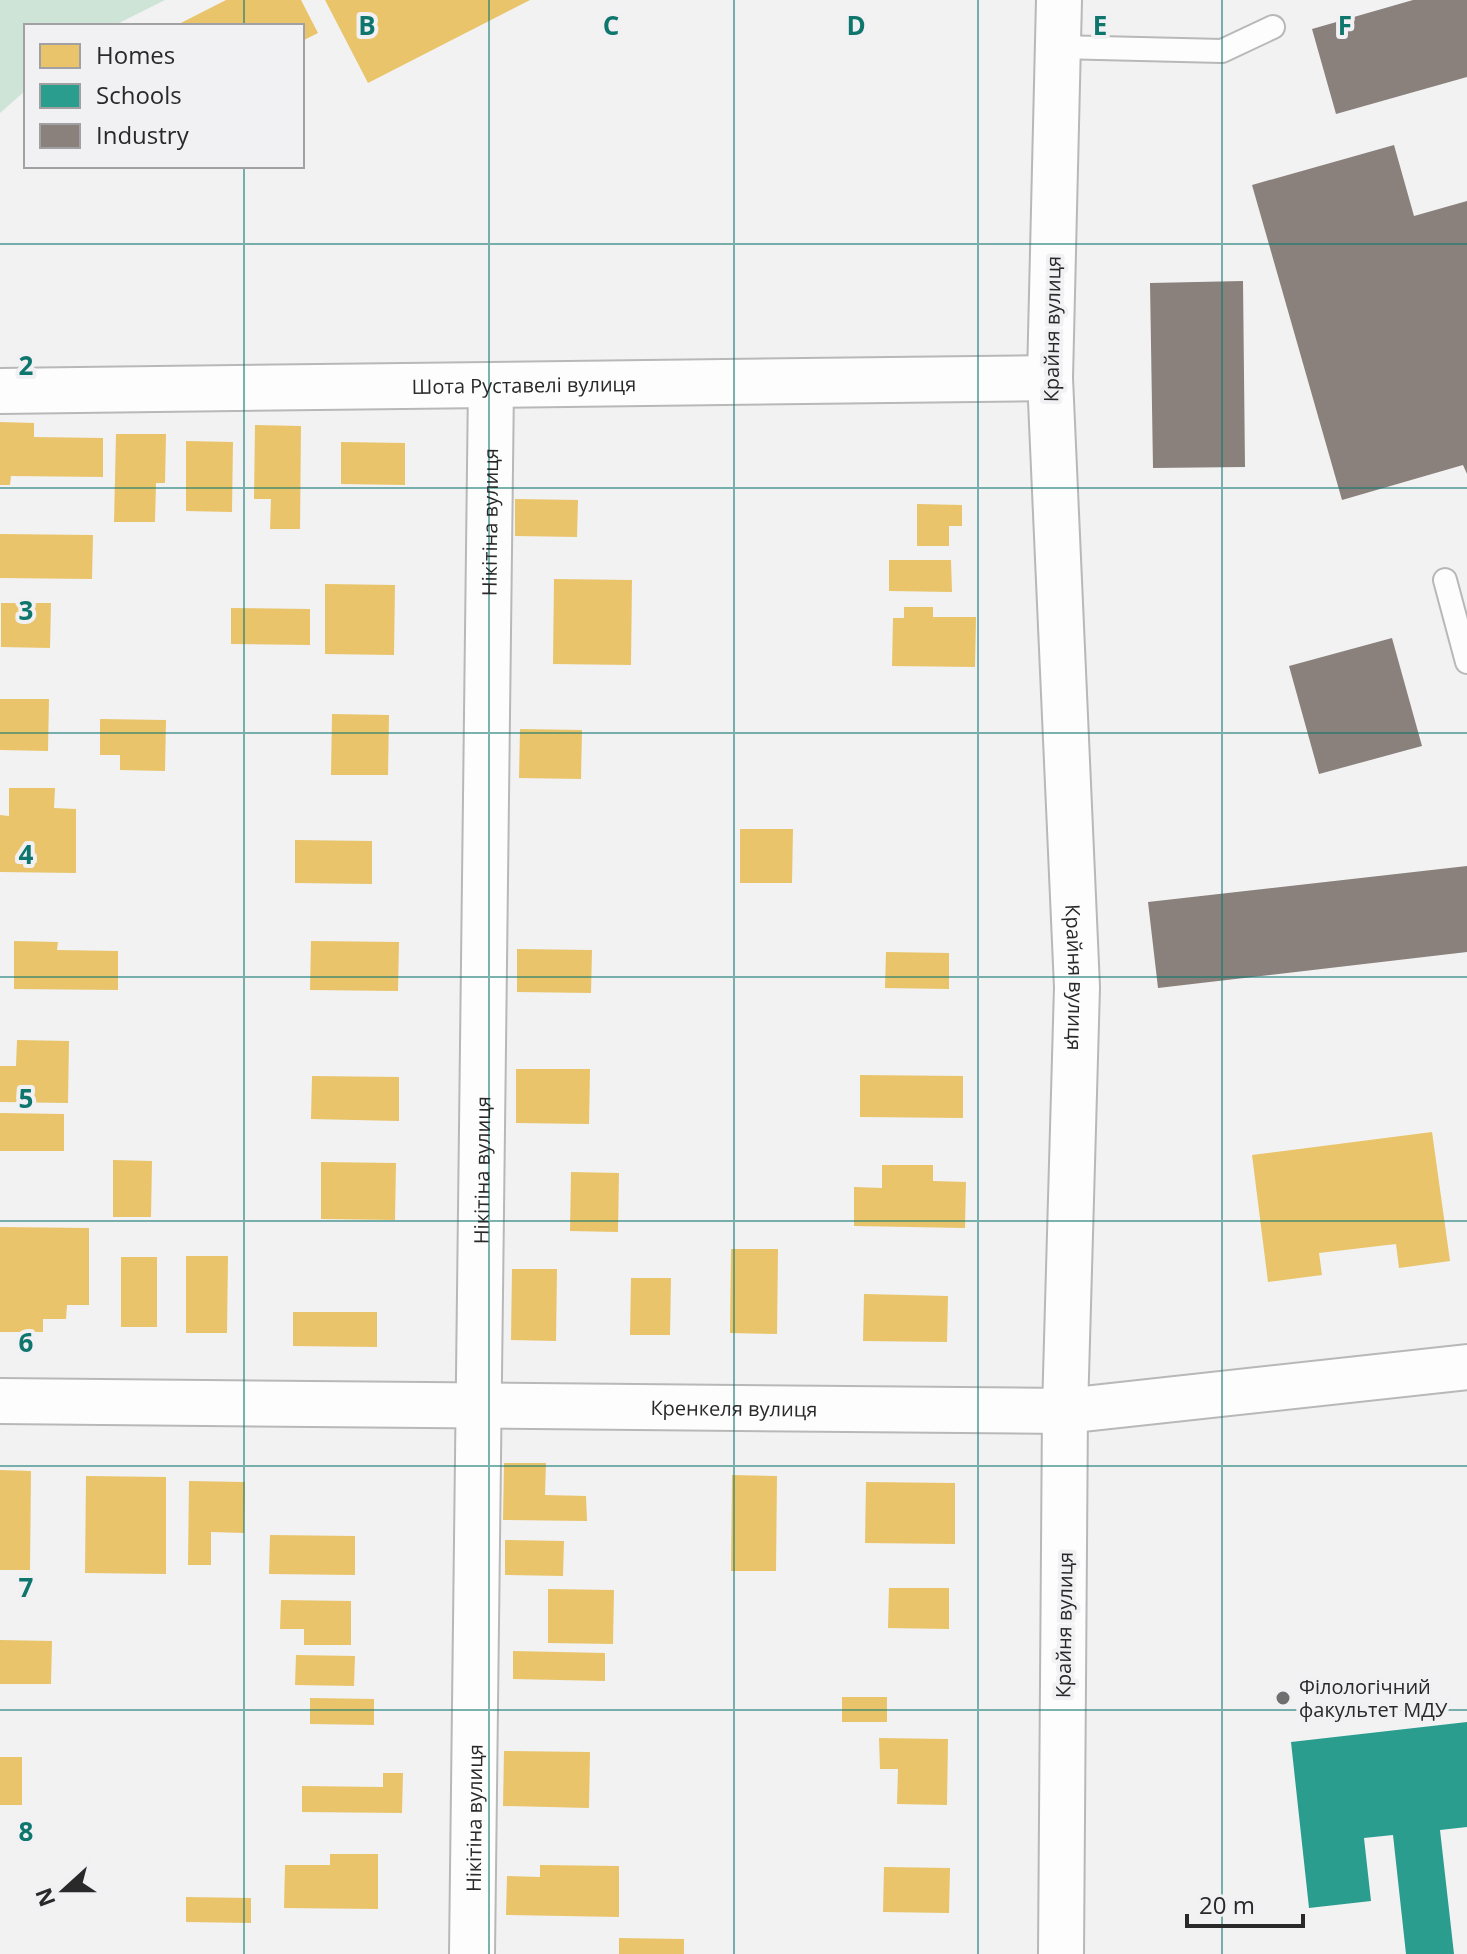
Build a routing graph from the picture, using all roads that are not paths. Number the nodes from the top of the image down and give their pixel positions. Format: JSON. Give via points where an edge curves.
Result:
{"nodes":[{"id":1,"x":1059,"y":0,"type":"edge"},
{"id":2,"x":1273,"y":27,"type":"dead end"},
{"id":3,"x":1058,"y":47,"type":"junction"},
{"id":4,"x":1050,"y":378,"type":"junction"},
{"id":5,"x":491,"y":385,"type":"junction"},
{"id":6,"x":0,"y":391,"type":"edge"},
{"id":7,"x":1445,"y":580,"type":"dead end"},
{"id":8,"x":1467,"y":662,"type":"edge"},
{"id":9,"x":1467,"y":1367,"type":"edge"},
{"id":10,"x":0,"y":1401,"type":"edge"},
{"id":11,"x":479,"y":1405,"type":"junction"},
{"id":12,"x":1065,"y":1411,"type":"junction"},
{"id":13,"x":472,"y":1954,"type":"edge"},
{"id":14,"x":1061,"y":1954,"type":"edge"}],
"edges":[{"from":1,"to":3,"type":"street","name":"Крайня вулиця"},
{"from":2,"to":3,"type":"lane","via":[[1222,51]]},
{"from":3,"to":4,"type":"street","name":"Крайня вулиця"},
{"from":4,"to":5,"type":"street","name":"Шота Руставелі вулиця"},
{"from":4,"to":12,"type":"street","name":"Крайня вулиця","via":[[1077,987]]},
{"from":5,"to":6,"type":"street","name":"Шота Руставелі вулиця"},
{"from":5,"to":11,"type":"street","name":"Нікітіна вулиця"},
{"from":7,"to":8,"type":"lane"},
{"from":9,"to":12,"type":"street","name":"Кренкеля вулиця"},
{"from":10,"to":11,"type":"street","name":"Кренкеля вулиця"},
{"from":11,"to":12,"type":"street","name":"Кренкеля вулиця"},
{"from":11,"to":13,"type":"street","name":"Нікітіна вулиця"},
{"from":12,"to":14,"type":"street","name":"Крайня вулиця"}]}
